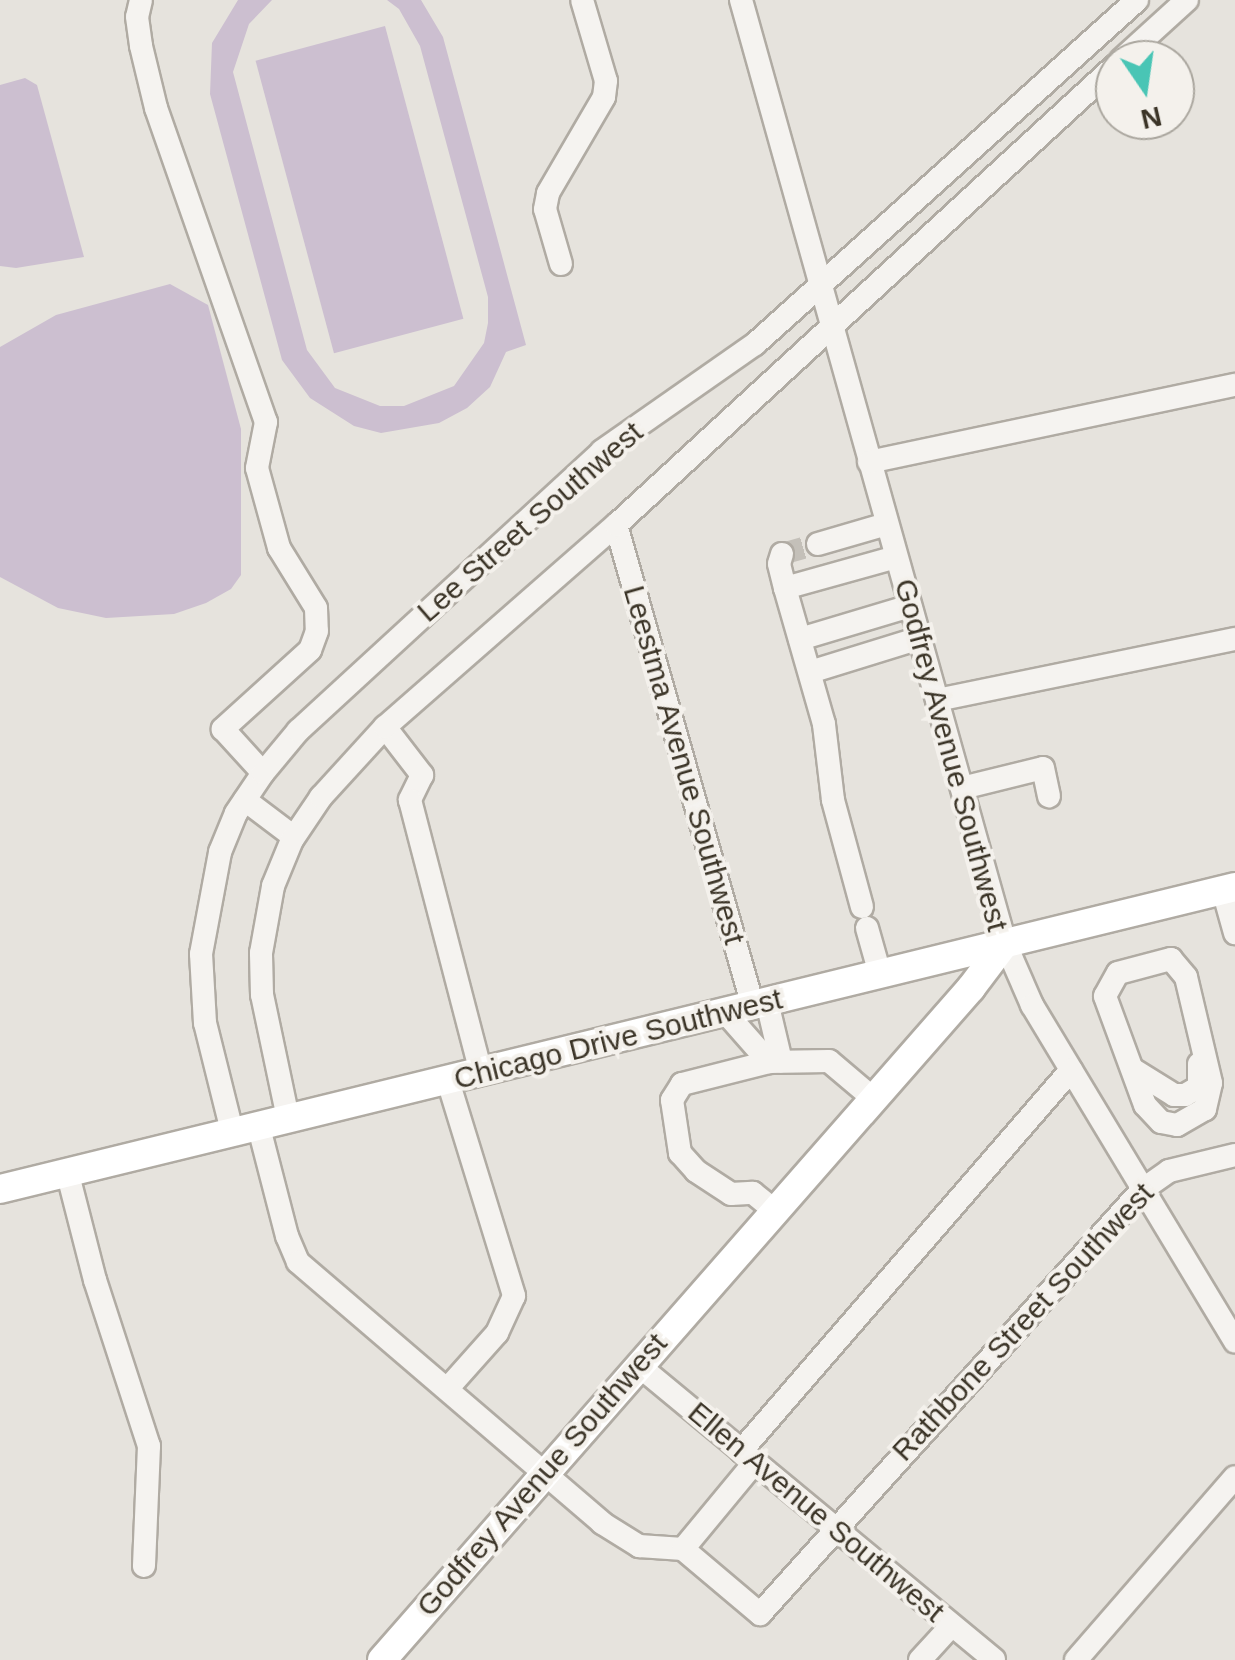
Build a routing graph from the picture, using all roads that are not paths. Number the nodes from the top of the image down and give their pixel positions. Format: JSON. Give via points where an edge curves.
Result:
{"nodes":[{"id":1,"x":141,"y":0,"type":"edge"},
{"id":2,"x":582,"y":0,"type":"edge"},
{"id":3,"x":741,"y":0,"type":"edge"},
{"id":4,"x":1137,"y":0,"type":"edge"},
{"id":5,"x":1187,"y":0,"type":"edge"},
{"id":6,"x":1144,"y":40,"type":"edge"},
{"id":7,"x":1095,"y":84,"type":"edge"},
{"id":8,"x":561,"y":264,"type":"dead end"},
{"id":9,"x":822,"y":286,"type":"junction"},
{"id":10,"x":832,"y":325,"type":"junction"},
{"id":11,"x":1235,"y":385,"type":"edge"},
{"id":12,"x":869,"y":462,"type":"junction"},
{"id":13,"x":887,"y":524,"type":"junction"},
{"id":14,"x":616,"y":525,"type":"junction"},
{"id":15,"x":818,"y":544,"type":"tunnel mouth"},
{"id":16,"x":782,"y":554,"type":"dead end"},
{"id":17,"x":896,"y":557,"type":"junction"},
{"id":18,"x":785,"y":588,"type":"junction"},
{"id":19,"x":910,"y":606,"type":"junction"},
{"id":20,"x":920,"y":638,"type":"junction"},
{"id":21,"x":1235,"y":639,"type":"edge"},
{"id":22,"x":800,"y":640,"type":"junction"},
{"id":23,"x":810,"y":672,"type":"junction"},
{"id":24,"x":938,"y":700,"type":"junction"},
{"id":25,"x":385,"y":727,"type":"junction"},
{"id":26,"x":263,"y":773,"type":"junction"},
{"id":27,"x":962,"y":788,"type":"junction"},
{"id":28,"x":1049,"y":796,"type":"dead end"},
{"id":29,"x":245,"y":800,"type":"junction"},
{"id":30,"x":294,"y":837,"type":"junction"},
{"id":31,"x":1229,"y":889,"type":"edge"},
{"id":32,"x":1235,"y":933,"type":"edge"},
{"id":33,"x":1005,"y":943,"type":"junction"},
{"id":34,"x":1171,"y":959,"type":"junction"},
{"id":35,"x":880,"y":974,"type":"junction"},
{"id":36,"x":760,"y":1004,"type":"junction"},
{"id":37,"x":724,"y":1012,"type":"junction"},
{"id":38,"x":775,"y":1062,"type":"junction"},
{"id":39,"x":1071,"y":1070,"type":"junction"},
{"id":40,"x":481,"y":1072,"type":"junction"},
{"id":41,"x":1135,"y":1074,"type":"junction"},
{"id":42,"x":448,"y":1081,"type":"junction"},
{"id":43,"x":874,"y":1099,"type":"junction"},
{"id":44,"x":288,"y":1118,"type":"junction"},
{"id":45,"x":245,"y":1127,"type":"junction"},
{"id":46,"x":1235,"y":1155,"type":"edge"},
{"id":47,"x":67,"y":1171,"type":"junction"},
{"id":48,"x":0,"y":1189,"type":"edge"},
{"id":49,"x":1142,"y":1190,"type":"junction"},
{"id":50,"x":775,"y":1211,"type":"junction"},
{"id":51,"x":1235,"y":1294,"type":"edge"},
{"id":52,"x":1212,"y":1303,"type":"junction"},
{"id":53,"x":1235,"y":1341,"type":"edge"},
{"id":54,"x":638,"y":1365,"type":"junction"},
{"id":55,"x":448,"y":1388,"type":"junction"},
{"id":56,"x":748,"y":1456,"type":"junction"},
{"id":57,"x":544,"y":1472,"type":"junction"},
{"id":58,"x":1235,"y":1477,"type":"edge"},
{"id":59,"x":834,"y":1528,"type":"junction"},
{"id":60,"x":683,"y":1549,"type":"junction"},
{"id":61,"x":144,"y":1566,"type":"dead end"},
{"id":62,"x":952,"y":1625,"type":"junction"},
{"id":63,"x":382,"y":1660,"type":"edge"},
{"id":64,"x":920,"y":1660,"type":"edge"},
{"id":65,"x":994,"y":1660,"type":"edge"},
{"id":66,"x":1076,"y":1660,"type":"edge"}],
"edges":[{"from":1,"to":26,"type":"street","via":[[141,46],[156,108],[266,422],[256,468],[279,548],[316,608],[318,631],[310,650],[223,730]]},
{"from":2,"to":8,"type":"street","via":[[606,80],[604,97],[548,193],[545,209]]},
{"from":3,"to":9,"type":"street","name":"Godfrey Avenue Southwest"},
{"from":4,"to":9,"type":"street","name":"Lee Street Southwest"},
{"from":5,"to":6,"type":"street"},
{"from":7,"to":10,"type":"street","name":"Lee Street Southwest"},
{"from":9,"to":10,"type":"street","name":"Godfrey Avenue Southwest"},
{"from":9,"to":26,"type":"street","name":"Lee Street Southwest","via":[[732,362],[602,451],[298,731]]},
{"from":10,"to":12,"type":"street","name":"Godfrey Avenue Southwest"},
{"from":10,"to":14,"type":"street","name":"Lee Street Southwest"},
{"from":11,"to":12,"type":"street"},
{"from":12,"to":13,"type":"street","name":"Godfrey Avenue Southwest"},
{"from":13,"to":15,"type":"street"},
{"from":13,"to":17,"type":"street","name":"Godfrey Avenue Southwest"},
{"from":14,"to":25,"type":"street","name":"Lee Street Southwest"},
{"from":14,"to":36,"type":"street","name":"Leestma Avenue Southwest"},
{"from":16,"to":18,"type":"street"},
{"from":17,"to":18,"type":"street"},
{"from":17,"to":19,"type":"street","name":"Godfrey Avenue Southwest"},
{"from":18,"to":22,"type":"street"},
{"from":19,"to":20,"type":"street","name":"Godfrey Avenue Southwest"},
{"from":19,"to":22,"type":"street"},
{"from":20,"to":23,"type":"street"},
{"from":20,"to":24,"type":"street","name":"Godfrey Avenue Southwest"},
{"from":21,"to":24,"type":"street"},
{"from":22,"to":23,"type":"street"},
{"from":23,"to":35,"type":"street","via":[[837,816]]},
{"from":24,"to":27,"type":"street","name":"Godfrey Avenue Southwest"},
{"from":25,"to":30,"type":"street","name":"Lee Street Southwest"},
{"from":25,"to":40,"type":"street","via":[[422,775],[410,800]]},
{"from":26,"to":29,"type":"street","name":"Lee Street Southwest"},
{"from":27,"to":28,"type":"street","via":[[1042,768]]},
{"from":27,"to":33,"type":"street","name":"Godfrey Avenue Southwest"},
{"from":29,"to":30,"type":"street"},
{"from":29,"to":45,"type":"street","name":"Lee Street Southwest","via":[[220,852],[201,954],[205,1023]]},
{"from":30,"to":44,"type":"street","name":"Lee Street Southwest","via":[[273,886],[261,952],[262,995]]},
{"from":31,"to":32,"type":"street"},
{"from":31,"to":33,"type":"main road","name":"Chicago Drive Southwest"},
{"from":33,"to":35,"type":"main road","name":"Chicago Drive Southwest"},
{"from":33,"to":39,"type":"street"},
{"from":33,"to":43,"type":"main road","name":"Godfrey Avenue Southwest"},
{"from":34,"to":41,"type":"street","via":[[1118,973],[1105,990]]},
{"from":34,"to":41,"type":"street","via":[[1200,1087],[1174,1095]]},
{"from":34,"to":41,"type":"street","via":[[1186,976],[1207,1052],[1207,1106],[1187,1123],[1161,1122],[1146,1105]]},
{"from":35,"to":36,"type":"main road","name":"Chicago Drive Southwest"},
{"from":36,"to":37,"type":"main road","name":"Chicago Drive Southwest"},
{"from":36,"to":38,"type":"street","name":"Leestma Avenue Southwest"},
{"from":37,"to":38,"type":"street"},
{"from":37,"to":40,"type":"main road","name":"Chicago Drive Southwest"},
{"from":38,"to":43,"type":"street","via":[[829,1061]]},
{"from":38,"to":50,"type":"street","via":[[682,1084],[672,1100],[680,1154],[732,1194],[753,1192]]},
{"from":39,"to":49,"type":"street"},
{"from":39,"to":56,"type":"street"},
{"from":40,"to":42,"type":"main road","name":"Chicago Drive Southwest"},
{"from":42,"to":44,"type":"main road","name":"Chicago Drive Southwest"},
{"from":42,"to":55,"type":"street","via":[[514,1296],[497,1333]]},
{"from":43,"to":50,"type":"main road","name":"Godfrey Avenue Southwest"},
{"from":44,"to":45,"type":"main road","name":"Chicago Drive Southwest"},
{"from":45,"to":47,"type":"main road","name":"Chicago Drive Southwest"},
{"from":45,"to":55,"type":"street","name":"Lee Street Southwest","via":[[298,1262]]},
{"from":46,"to":49,"type":"street","name":"Rathbone Street Southwest","via":[[1169,1170]]},
{"from":47,"to":48,"type":"main road","name":"Chicago Drive Southwest"},
{"from":47,"to":61,"type":"street","via":[[149,1446]]},
{"from":49,"to":52,"type":"street"},
{"from":49,"to":59,"type":"street","name":"Rathbone Street Southwest"},
{"from":50,"to":54,"type":"main road","name":"Godfrey Avenue Southwest"},
{"from":51,"to":52,"type":"street"},
{"from":52,"to":53,"type":"street"},
{"from":54,"to":56,"type":"street","name":"Ellen Avenue Southwest"},
{"from":54,"to":57,"type":"main road","name":"Godfrey Avenue Southwest"},
{"from":55,"to":57,"type":"street","name":"Lee Street Southwest"},
{"from":56,"to":59,"type":"street","name":"Ellen Avenue Southwest"},
{"from":56,"to":60,"type":"street"},
{"from":57,"to":60,"type":"street","name":"Lee Street Southwest","via":[[624,1538],[652,1550]]},
{"from":57,"to":63,"type":"main road","name":"Godfrey Avenue Southwest"},
{"from":58,"to":66,"type":"street"},
{"from":59,"to":60,"type":"street","name":"Rathbone Street Southwest","via":[[760,1614]]},
{"from":59,"to":62,"type":"street","name":"Ellen Avenue Southwest"},
{"from":62,"to":64,"type":"street"},
{"from":62,"to":65,"type":"street","name":"Ellen Avenue Southwest"}]}
